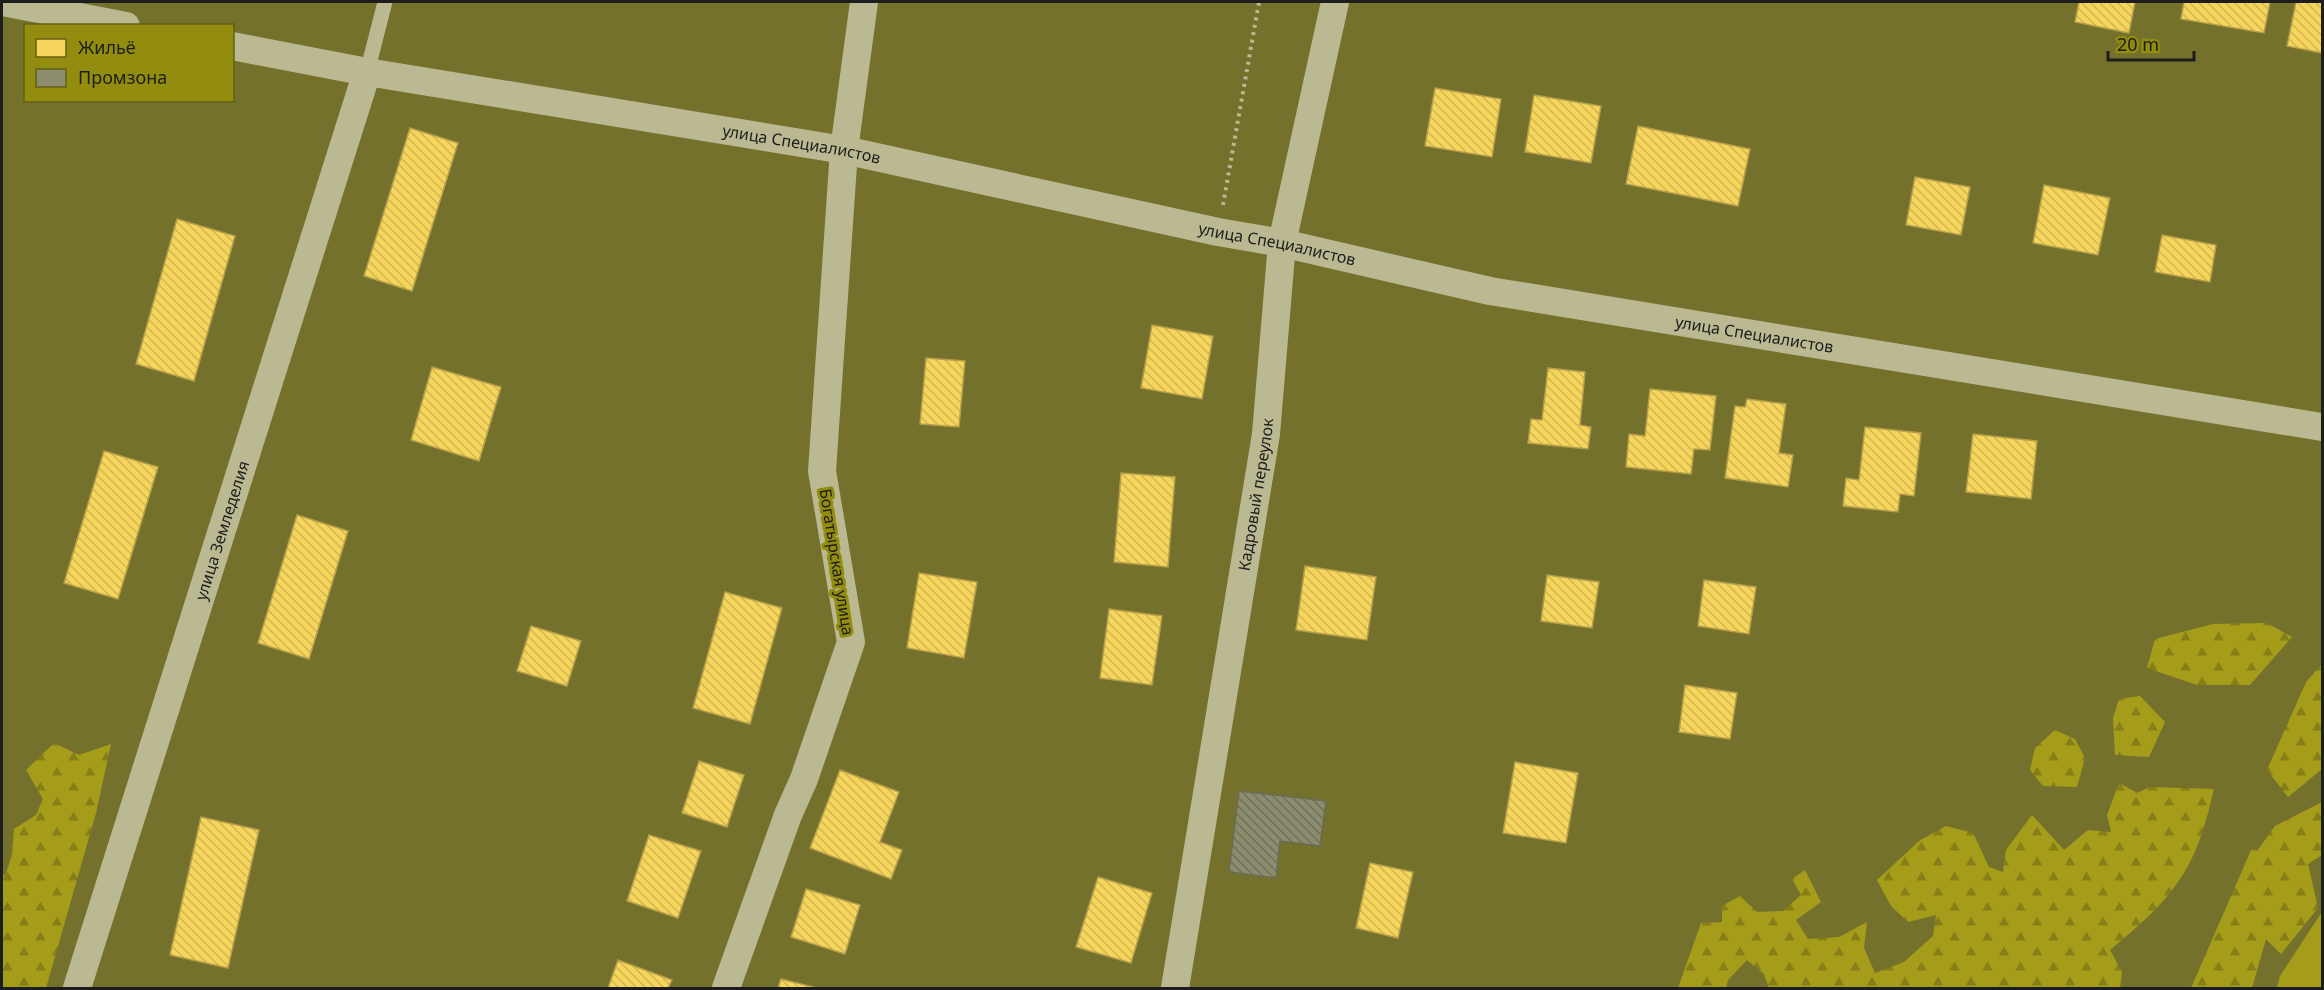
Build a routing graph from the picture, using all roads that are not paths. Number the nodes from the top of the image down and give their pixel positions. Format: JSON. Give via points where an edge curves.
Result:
{"nodes":[{"id":1,"x":2,"y":2,"type":"edge"},
{"id":2,"x":385,"y":2,"type":"edge"},
{"id":3,"x":864,"y":2,"type":"edge"},
{"id":4,"x":1335,"y":2,"type":"edge"},
{"id":5,"x":116,"y":24,"type":"edge"},
{"id":6,"x":234,"y":46,"type":"edge"},
{"id":7,"x":367,"y":72,"type":"junction"},
{"id":8,"x":844,"y":150,"type":"junction"},
{"id":9,"x":1282,"y":243,"type":"junction"},
{"id":10,"x":2322,"y":427,"type":"edge"},
{"id":11,"x":77,"y":988,"type":"edge"},
{"id":12,"x":726,"y":988,"type":"edge"},
{"id":13,"x":1174,"y":988,"type":"edge"}],
"edges":[{"from":1,"to":5,"type":"street"},
{"from":2,"to":7,"type":"lane"},
{"from":3,"to":8,"type":"street","name":"Богатырская улица"},
{"from":4,"to":9,"type":"street","name":"Кадровый переулок"},
{"from":6,"to":7,"type":"street","name":"улица Специалистов"},
{"from":7,"to":8,"type":"street","name":"улица Специалистов"},
{"from":7,"to":11,"type":"street","name":"улица Земледелия"},
{"from":8,"to":9,"type":"street","name":"улица Специалистов"},
{"from":8,"to":12,"type":"street","name":"Богатырская улица","via":[[822,471],[851,642]]},
{"from":9,"to":10,"type":"street","name":"улица Специалистов","via":[[1490,291]]},
{"from":9,"to":13,"type":"street","name":"Кадровый переулок","via":[[1266,434]]}]}
